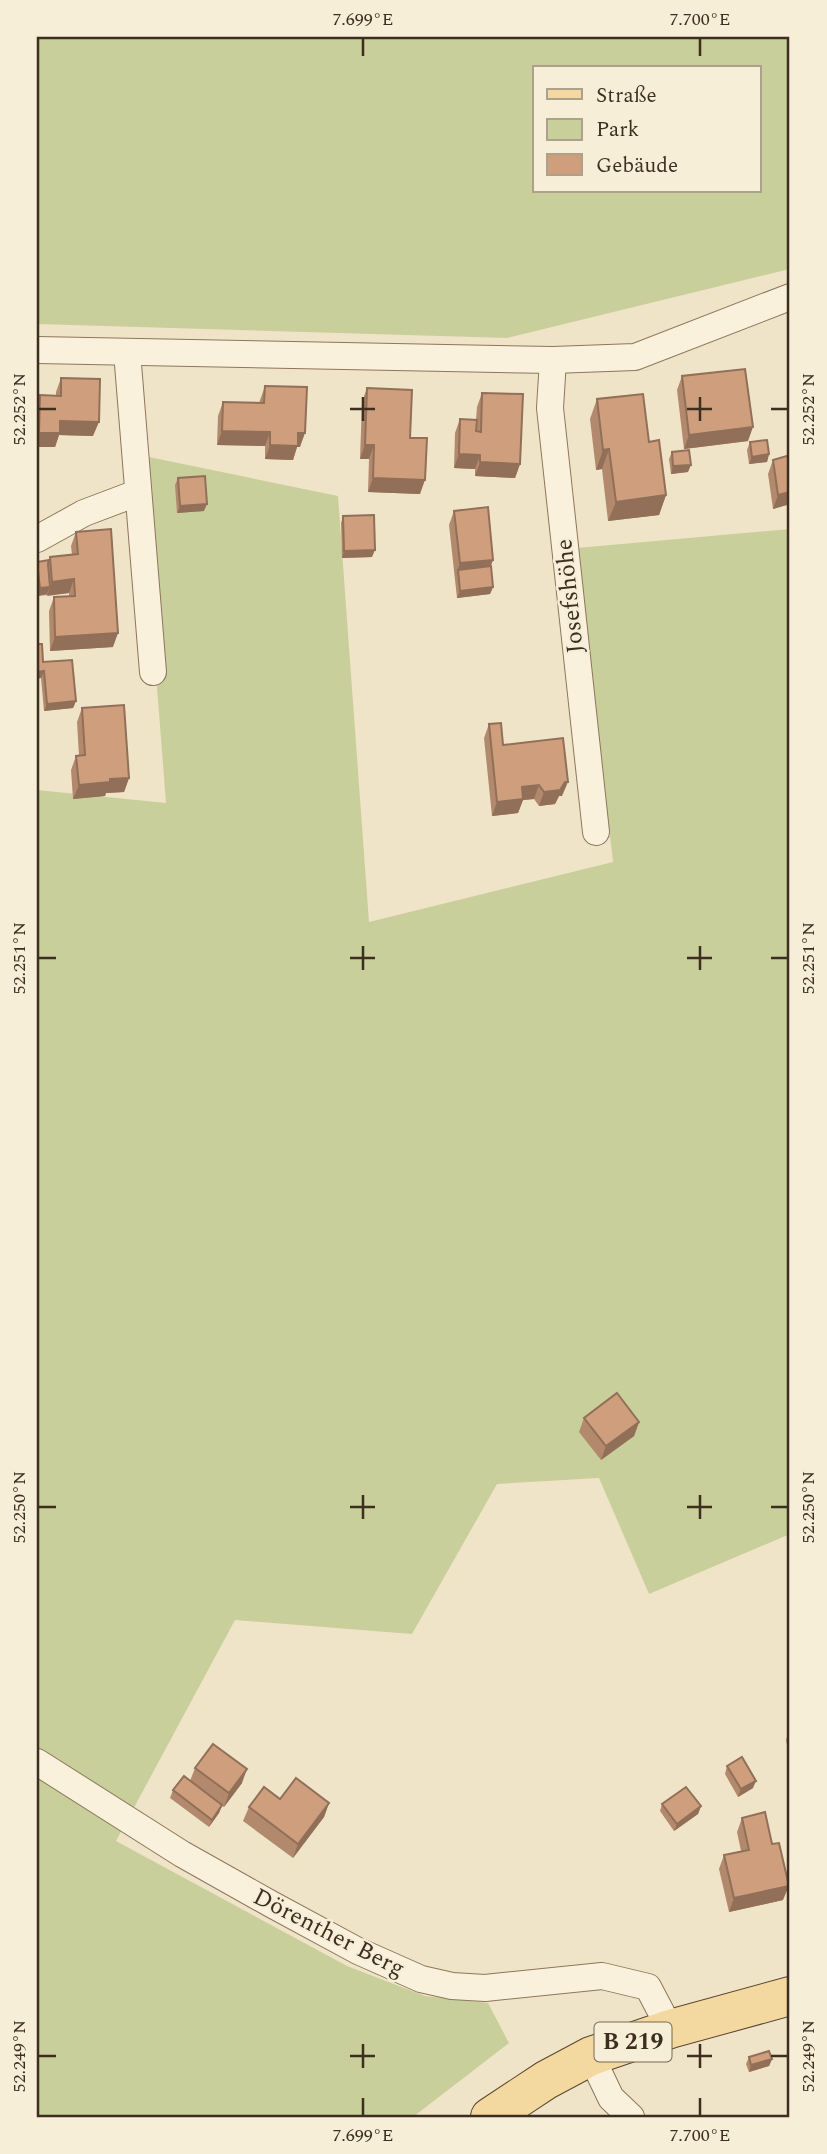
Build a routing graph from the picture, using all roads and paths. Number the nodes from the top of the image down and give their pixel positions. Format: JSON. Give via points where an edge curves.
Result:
{"nodes":[{"id":1,"x":790,"y":297,"type":"edge"},
{"id":2,"x":37,"y":349,"type":"edge"},
{"id":3,"x":127,"y":352,"type":"junction"},
{"id":4,"x":553,"y":360,"type":"junction"},
{"id":5,"x":137,"y":493,"type":"junction"},
{"id":6,"x":37,"y":539,"type":"edge"},
{"id":7,"x":153,"y":672,"type":"dead end"},
{"id":8,"x":596,"y":832,"type":"dead end"},
{"id":9,"x":37,"y":1762,"type":"edge"},
{"id":10,"x":790,"y":1996,"type":"edge"},
{"id":11,"x":670,"y":2029,"type":"junction"},
{"id":12,"x":592,"y":2056,"type":"junction"},
{"id":13,"x":490,"y":2117,"type":"edge"},
{"id":14,"x":631,"y":2117,"type":"edge"}],
"edges":[{"from":1,"to":4,"type":"street","via":[[635,357]]},
{"from":2,"to":3,"type":"street"},
{"from":3,"to":4,"type":"street"},
{"from":3,"to":5,"type":"street"},
{"from":4,"to":8,"type":"street","name":"Josefshöhe","via":[[550,408]]},
{"from":5,"to":6,"type":"street","via":[[84,513]]},
{"from":5,"to":7,"type":"street"},
{"from":9,"to":11,"type":"street","name":"Dörenther Berg","via":[[182,1854],[358,1951],[421,1979],[485,1988],[602,1976],[648,1987]]},
{"from":10,"to":11,"type":"main road","number":"B 219"},
{"from":11,"to":12,"type":"main road","number":"B 219"},
{"from":12,"to":13,"type":"main road","number":"B 219"},
{"from":12,"to":14,"type":"street","via":[[611,2098]]}]}
